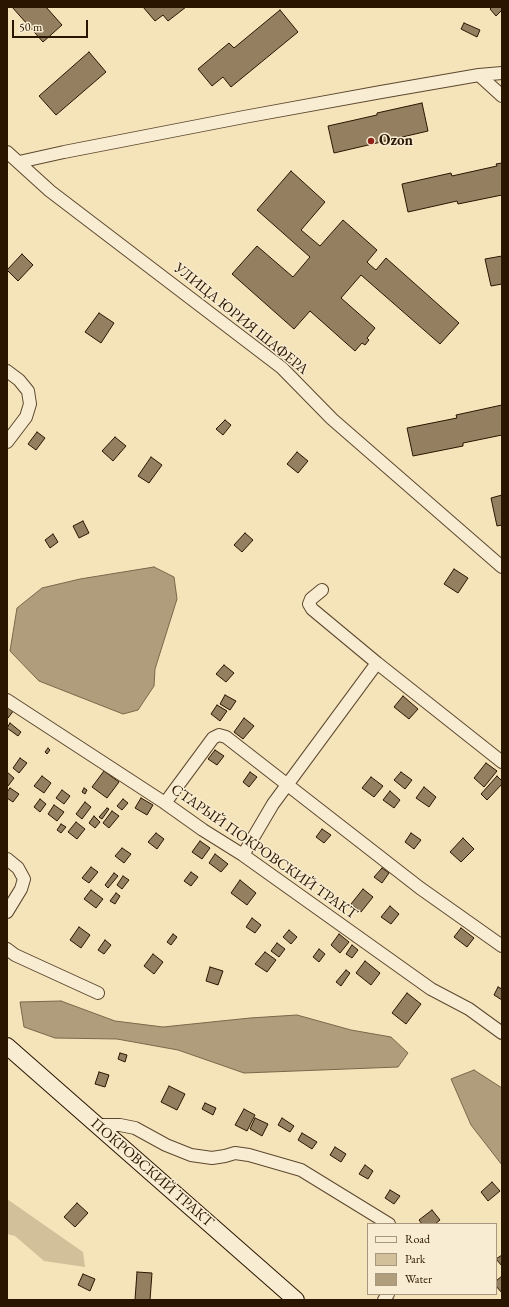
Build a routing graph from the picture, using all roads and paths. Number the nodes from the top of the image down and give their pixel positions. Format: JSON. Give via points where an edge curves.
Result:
{"nodes":[{"id":1,"x":502,"y":74,"type":"edge"},
{"id":2,"x":479,"y":75,"type":"junction"},
{"id":3,"x":502,"y":96,"type":"edge"},
{"id":4,"x":7,"y":152,"type":"edge"},
{"id":5,"x":19,"y":162,"type":"junction"},
{"id":6,"x":7,"y":371,"type":"edge"},
{"id":7,"x":7,"y":442,"type":"edge"},
{"id":8,"x":502,"y":566,"type":"edge"},
{"id":9,"x":322,"y":590,"type":"dead end"},
{"id":10,"x":377,"y":664,"type":"junction"},
{"id":11,"x":7,"y":700,"type":"edge"},
{"id":12,"x":502,"y":762,"type":"edge"},
{"id":13,"x":287,"y":785,"type":"junction"},
{"id":14,"x":166,"y":803,"type":"junction"},
{"id":15,"x":243,"y":855,"type":"junction"},
{"id":16,"x":7,"y":859,"type":"edge"},
{"id":17,"x":7,"y":912,"type":"edge"},
{"id":18,"x":502,"y":946,"type":"edge"},
{"id":19,"x":7,"y":949,"type":"edge"},
{"id":20,"x":98,"y":992,"type":"dead end"},
{"id":21,"x":502,"y":1033,"type":"edge"},
{"id":22,"x":7,"y":1046,"type":"edge"},
{"id":23,"x":97,"y":1125,"type":"junction"},
{"id":24,"x":387,"y":1223,"type":"edge"},
{"id":25,"x":296,"y":1300,"type":"edge"}],
"edges":[{"from":1,"to":2,"type":"street"},
{"from":2,"to":3,"type":"street"},
{"from":2,"to":5,"type":"street","via":[[173,130]]},
{"from":4,"to":5,"type":"street","name":"УЛИЦА ЮРИЯ ШАФЕРА"},
{"from":5,"to":8,"type":"street","name":"УЛИЦА ЮРИЯ ШАФЕРА","via":[[50,191],[282,368],[332,419]]},
{"from":6,"to":7,"type":"street","via":[[28,391],[30,404],[26,417]]},
{"from":9,"to":10,"type":"street","via":[[310,599],[312,609]]},
{"from":10,"to":12,"type":"street"},
{"from":10,"to":13,"type":"street"},
{"from":11,"to":14,"type":"street","name":"СТАРЫЙ ПОКРОВСКИЙ ТРАКТ"},
{"from":13,"to":14,"type":"street","via":[[226,737],[219,735],[213,738]]},
{"from":13,"to":15,"type":"street"},
{"from":13,"to":18,"type":"street","via":[[420,888]]},
{"from":14,"to":15,"type":"street","name":"СТАРЫЙ ПОКРОВСКИЙ ТРАКТ"},
{"from":15,"to":21,"type":"street","name":"СТАРЫЙ ПОКРОВСКИЙ ТРАКТ","via":[[431,989],[468,1009]]},
{"from":16,"to":17,"type":"street","via":[[18,868],[24,878],[21,889]]},
{"from":19,"to":20,"type":"street","via":[[15,955]]},
{"from":22,"to":23,"type":"main road","name":"ПОКРОВСКИЙ ТРАКТ"},
{"from":23,"to":24,"type":"street","via":[[135,1128],[191,1156],[212,1158],[235,1153],[301,1170]]},
{"from":23,"to":25,"type":"main road","name":"ПОКРОВСКИЙ ТРАКТ"}]}
